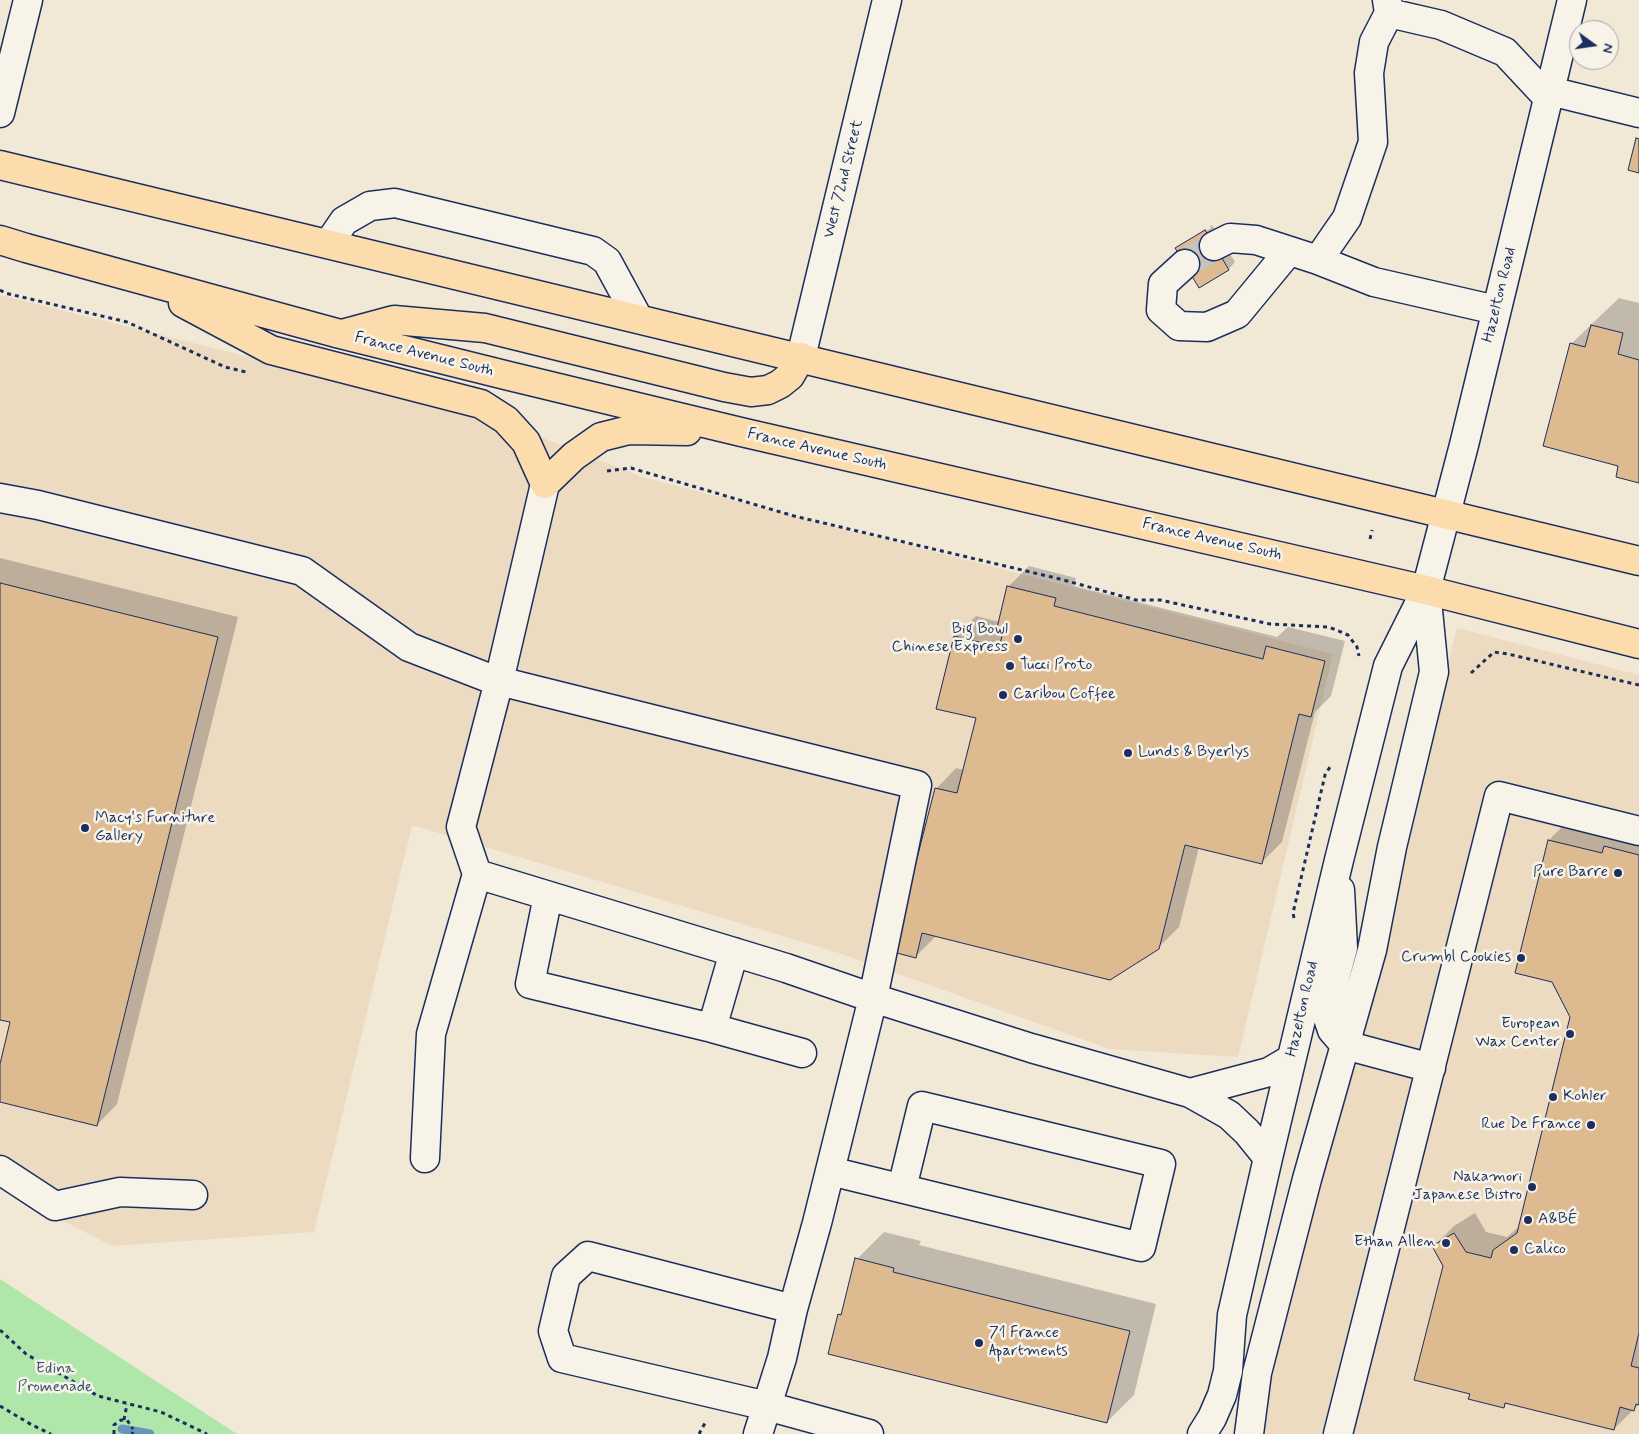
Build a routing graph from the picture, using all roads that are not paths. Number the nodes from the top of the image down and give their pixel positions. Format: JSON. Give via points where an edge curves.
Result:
{"nodes":[{"id":1,"x":28,"y":0,"type":"edge"},
{"id":2,"x":887,"y":0,"type":"edge"},
{"id":3,"x":1572,"y":0,"type":"edge"},
{"id":4,"x":1388,"y":6,"type":"edge"},
{"id":5,"x":1549,"y":94,"type":"junction"},
{"id":6,"x":0,"y":113,"type":"edge"},
{"id":7,"x":1639,"y":113,"type":"edge"},
{"id":8,"x":0,"y":165,"type":"edge"},
{"id":9,"x":0,"y":240,"type":"edge"},
{"id":10,"x":329,"y":243,"type":"junction"},
{"id":11,"x":1214,"y":246,"type":"tunnel mouth"},
{"id":12,"x":1289,"y":251,"type":"junction"},
{"id":13,"x":1318,"y":260,"type":"junction"},
{"id":14,"x":1185,"y":264,"type":"tunnel mouth"},
{"id":15,"x":140,"y":279,"type":"junction"},
{"id":16,"x":1496,"y":310,"type":"junction"},
{"id":17,"x":638,"y":318,"type":"junction"},
{"id":18,"x":340,"y":334,"type":"junction"},
{"id":19,"x":801,"y":357,"type":"junction"},
{"id":20,"x":741,"y":432,"type":"junction"},
{"id":21,"x":545,"y":484,"type":"junction"},
{"id":22,"x":0,"y":498,"type":"edge"},
{"id":23,"x":1446,"y":515,"type":"junction"},
{"id":24,"x":1639,"y":561,"type":"edge"},
{"id":25,"x":1426,"y":590,"type":"junction"},
{"id":26,"x":1639,"y":644,"type":"edge"},
{"id":27,"x":499,"y":681,"type":"junction"},
{"id":28,"x":1639,"y":831,"type":"edge"},
{"id":29,"x":1339,"y":860,"type":"junction"},
{"id":30,"x":477,"y":874,"type":"junction"},
{"id":31,"x":548,"y":896,"type":"junction"},
{"id":32,"x":734,"y":952,"type":"junction"},
{"id":33,"x":873,"y":998,"type":"junction"},
{"id":34,"x":712,"y":1028,"type":"junction"},
{"id":35,"x":1345,"y":1045,"type":"junction"},
{"id":36,"x":802,"y":1053,"type":"dead end"},
{"id":37,"x":1291,"y":1059,"type":"junction"},
{"id":38,"x":1431,"y":1068,"type":"junction"},
{"id":39,"x":1190,"y":1093,"type":"junction"},
{"id":40,"x":425,"y":1158,"type":"dead end"},
{"id":41,"x":1268,"y":1158,"type":"junction"},
{"id":42,"x":0,"y":1170,"type":"edge"},
{"id":43,"x":830,"y":1171,"type":"junction"},
{"id":44,"x":902,"y":1188,"type":"junction"},
{"id":45,"x":193,"y":1195,"type":"dead end"},
{"id":46,"x":793,"y":1309,"type":"junction"},
{"id":47,"x":768,"y":1406,"type":"junction"},
{"id":48,"x":758,"y":1434,"type":"edge"},
{"id":49,"x":869,"y":1434,"type":"edge"},
{"id":50,"x":1202,"y":1434,"type":"edge"},
{"id":51,"x":1249,"y":1434,"type":"edge"},
{"id":52,"x":1338,"y":1434,"type":"edge"}],
"edges":[{"from":1,"to":6,"type":"street"},
{"from":2,"to":19,"type":"street","name":"West 72nd Street"},
{"from":3,"to":5,"type":"street","name":"Hazelton Road"},
{"from":4,"to":5,"type":"street","via":[[1505,52]]},
{"from":4,"to":13,"type":"street","via":[[1374,42],[1369,73],[1373,142],[1347,218]]},
{"from":5,"to":7,"type":"street"},
{"from":5,"to":16,"type":"street","name":"Hazelton Road"},
{"from":8,"to":10,"type":"main road"},
{"from":9,"to":15,"type":"main road","name":"France Avenue South"},
{"from":10,"to":17,"type":"main road"},
{"from":10,"to":17,"type":"street","via":[[344,220],[370,206],[395,203],[593,251],[607,261]]},
{"from":11,"to":12,"type":"street","via":[[1230,238],[1256,240]]},
{"from":12,"to":13,"type":"street"},
{"from":12,"to":14,"type":"street","via":[[1237,314],[1207,327],[1179,326],[1162,310],[1163,284]]},
{"from":13,"to":16,"type":"street","via":[[1374,282]]},
{"from":15,"to":18,"type":"main road","name":"France Avenue South"},
{"from":15,"to":21,"type":"main road","via":[[272,350],[481,404],[506,420],[526,442]]},
{"from":16,"to":23,"type":"street","name":"Hazelton Road"},
{"from":17,"to":19,"type":"main road"},
{"from":18,"to":19,"type":"main road","via":[[394,320],[485,328],[751,392],[768,390],[780,384],[790,376]]},
{"from":18,"to":20,"type":"main road","name":"France Avenue South"},
{"from":19,"to":23,"type":"main road"},
{"from":20,"to":21,"type":"main road","via":[[629,430],[601,436]]},
{"from":20,"to":25,"type":"main road","name":"France Avenue South"},
{"from":21,"to":27,"type":"street"},
{"from":22,"to":27,"type":"street","via":[[302,571],[409,647]]},
{"from":23,"to":24,"type":"main road"},
{"from":23,"to":25,"type":"street","name":"Hazelton Road"},
{"from":25,"to":26,"type":"main road","name":"France Avenue South"},
{"from":25,"to":29,"type":"street","name":"Hazelton Road","via":[[1388,666]]},
{"from":25,"to":35,"type":"street","name":"Hazelton Road","via":[[1434,672],[1392,847],[1372,950]]},
{"from":27,"to":30,"type":"street","via":[[461,827]]},
{"from":27,"to":33,"type":"street","via":[[917,786]]},
{"from":28,"to":38,"type":"street","via":[[1500,796]]},
{"from":29,"to":35,"type":"street","via":[[1343,948],[1327,1015],[1332,1030]]},
{"from":29,"to":37,"type":"street","name":"Hazelton Road"},
{"from":30,"to":31,"type":"street"},
{"from":30,"to":40,"type":"street","via":[[431,1034]]},
{"from":31,"to":32,"type":"street"},
{"from":31,"to":34,"type":"street","via":[[530,984]]},
{"from":32,"to":33,"type":"street"},
{"from":32,"to":34,"type":"street"},
{"from":33,"to":39,"type":"street","via":[[1031,1048]]},
{"from":33,"to":43,"type":"street"},
{"from":34,"to":36,"type":"street"},
{"from":35,"to":38,"type":"street"},
{"from":35,"to":51,"type":"street","name":"Hazelton Road","via":[[1257,1372]]},
{"from":37,"to":39,"type":"street","via":[[1269,1072]]},
{"from":37,"to":41,"type":"street","name":"Hazelton Road"},
{"from":38,"to":52,"type":"street"},
{"from":39,"to":41,"type":"street","via":[[1229,1115]]},
{"from":41,"to":50,"type":"street","name":"Hazelton Road","via":[[1232,1315],[1228,1371],[1222,1395]]},
{"from":42,"to":45,"type":"street","via":[[55,1206],[120,1192]]},
{"from":43,"to":44,"type":"street"},
{"from":43,"to":46,"type":"street"},
{"from":44,"to":44,"type":"street","via":[[1141,1247],[1161,1164],[922,1106]]},
{"from":46,"to":47,"type":"street"},
{"from":46,"to":47,"type":"street","via":[[588,1256],[566,1276],[553,1331],[562,1358]]},
{"from":47,"to":48,"type":"street"},
{"from":47,"to":49,"type":"street"}]}
